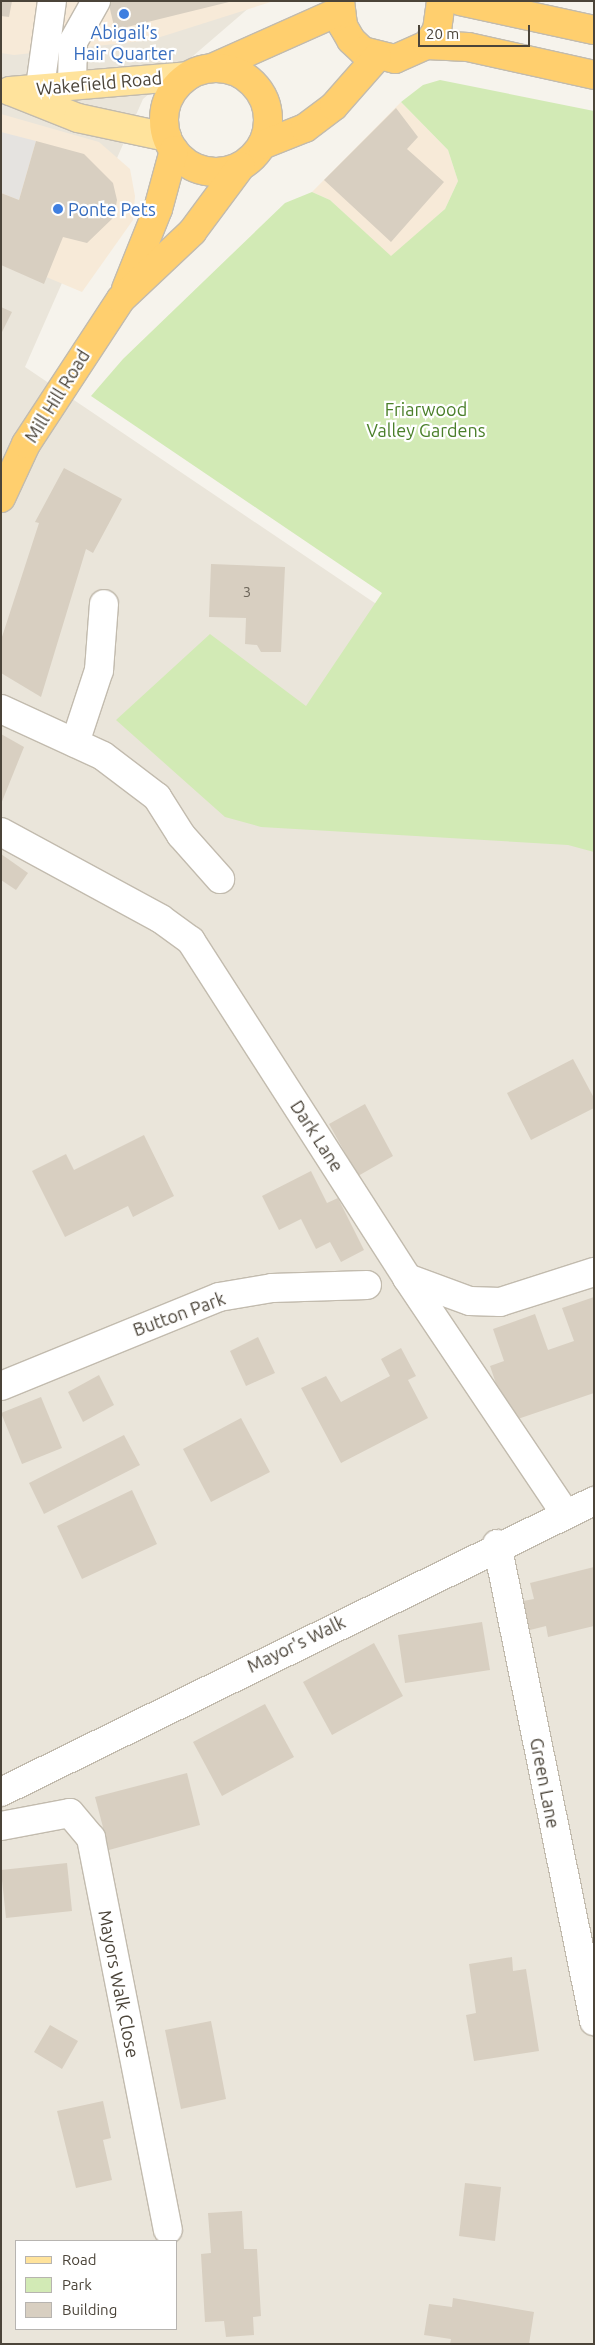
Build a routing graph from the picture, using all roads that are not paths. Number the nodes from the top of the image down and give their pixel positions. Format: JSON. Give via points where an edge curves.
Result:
{"nodes":[{"id":1,"x":52,"y":1,"type":"edge"},
{"id":2,"x":96,"y":1,"type":"edge"},
{"id":3,"x":441,"y":1,"type":"edge"},
{"id":4,"x":460,"y":1,"type":"edge"},
{"id":5,"x":340,"y":6,"type":"edge"},
{"id":6,"x":522,"y":7,"type":"edge"},
{"id":7,"x":594,"y":30,"type":"edge"},
{"id":8,"x":426,"y":44,"type":"junction"},
{"id":9,"x":377,"y":57,"type":"junction"},
{"id":10,"x":200,"y":72,"type":"junction"},
{"id":11,"x":594,"y":75,"type":"edge"},
{"id":12,"x":72,"y":85,"type":"junction"},
{"id":13,"x":40,"y":87,"type":"junction"},
{"id":14,"x":6,"y":90,"type":"edge"},
{"id":15,"x":171,"y":144,"type":"junction"},
{"id":16,"x":262,"y":145,"type":"junction"},
{"id":17,"x":241,"y":166,"type":"junction"},
{"id":18,"x":121,"y":299,"type":"junction"},
{"id":19,"x":1,"y":498,"type":"edge"},
{"id":20,"x":104,"y":604,"type":"dead end"},
{"id":21,"x":1,"y":709,"type":"edge"},
{"id":22,"x":74,"y":743,"type":"junction"},
{"id":23,"x":1,"y":832,"type":"edge"},
{"id":24,"x":220,"y":879,"type":"dead end"},
{"id":25,"x":594,"y":1272,"type":"edge"},
{"id":26,"x":407,"y":1278,"type":"junction"},
{"id":27,"x":367,"y":1285,"type":"dead end"},
{"id":28,"x":1,"y":1386,"type":"edge"},
{"id":29,"x":594,"y":1501,"type":"edge"},
{"id":30,"x":565,"y":1513,"type":"junction"},
{"id":31,"x":497,"y":1544,"type":"junction"},
{"id":32,"x":1,"y":1792,"type":"edge"},
{"id":33,"x":1,"y":1826,"type":"edge"},
{"id":34,"x":594,"y":2021,"type":"edge"},
{"id":35,"x":168,"y":2230,"type":"dead end"}],
"edges":[{"from":1,"to":13,"type":"street"},
{"from":2,"to":12,"type":"street","via":[[73,42]]},
{"from":3,"to":8,"type":"highway","via":[[437,30]]},
{"from":4,"to":6,"type":"highway"},
{"from":5,"to":9,"type":"highway","via":[[352,40]]},
{"from":5,"to":10,"type":"highway"},
{"from":6,"to":7,"type":"highway"},
{"from":8,"to":9,"type":"highway","via":[[395,59]]},
{"from":8,"to":11,"type":"highway","via":[[468,47]]},
{"from":9,"to":16,"type":"highway","via":[[334,106],[305,128]]},
{"from":10,"to":12,"type":"main road","name":"Wakefield Road"},
{"from":10,"to":15,"type":"highway","via":[[167,103]]},
{"from":10,"to":16,"type":"highway","via":[[243,75],[255,85],[268,114]]},
{"from":12,"to":13,"type":"main road","name":"Wakefield Road"},
{"from":13,"to":14,"type":"main road","name":"Wakefield Road"},
{"from":14,"to":15,"type":"main road","name":"Wakefield Road","via":[[78,118]]},
{"from":15,"to":17,"type":"highway","via":[[184,161],[205,170],[227,171]]},
{"from":15,"to":18,"type":"highway","name":"Mill Hill Road","via":[[158,209]]},
{"from":16,"to":17,"type":"highway"},
{"from":17,"to":18,"type":"highway","name":"Mill Hill Road","via":[[192,232]]},
{"from":18,"to":19,"type":"highway","name":"Mill Hill Road","via":[[26,444]]},
{"from":20,"to":22,"type":"street","via":[[99,670]]},
{"from":21,"to":22,"type":"street"},
{"from":22,"to":24,"type":"street","via":[[103,756],[157,797],[181,835]]},
{"from":23,"to":26,"type":"street","name":"Dark Lane","via":[[161,919],[191,941]]},
{"from":25,"to":26,"type":"street","via":[[500,1302],[470,1300]]},
{"from":26,"to":30,"type":"street","name":"Dark Lane"},
{"from":27,"to":28,"type":"street","name":"Button Park","via":[[272,1288],[219,1297]]},
{"from":29,"to":30,"type":"street","name":"Mayor's Walk"},
{"from":30,"to":31,"type":"street","name":"Mayor's Walk"},
{"from":31,"to":32,"type":"street","name":"Mayor's Walk"},
{"from":31,"to":34,"type":"street","name":"Green Lane"},
{"from":33,"to":35,"type":"street","name":"Mayors Walk Close","via":[[70,1813],[91,1838]]}]}
